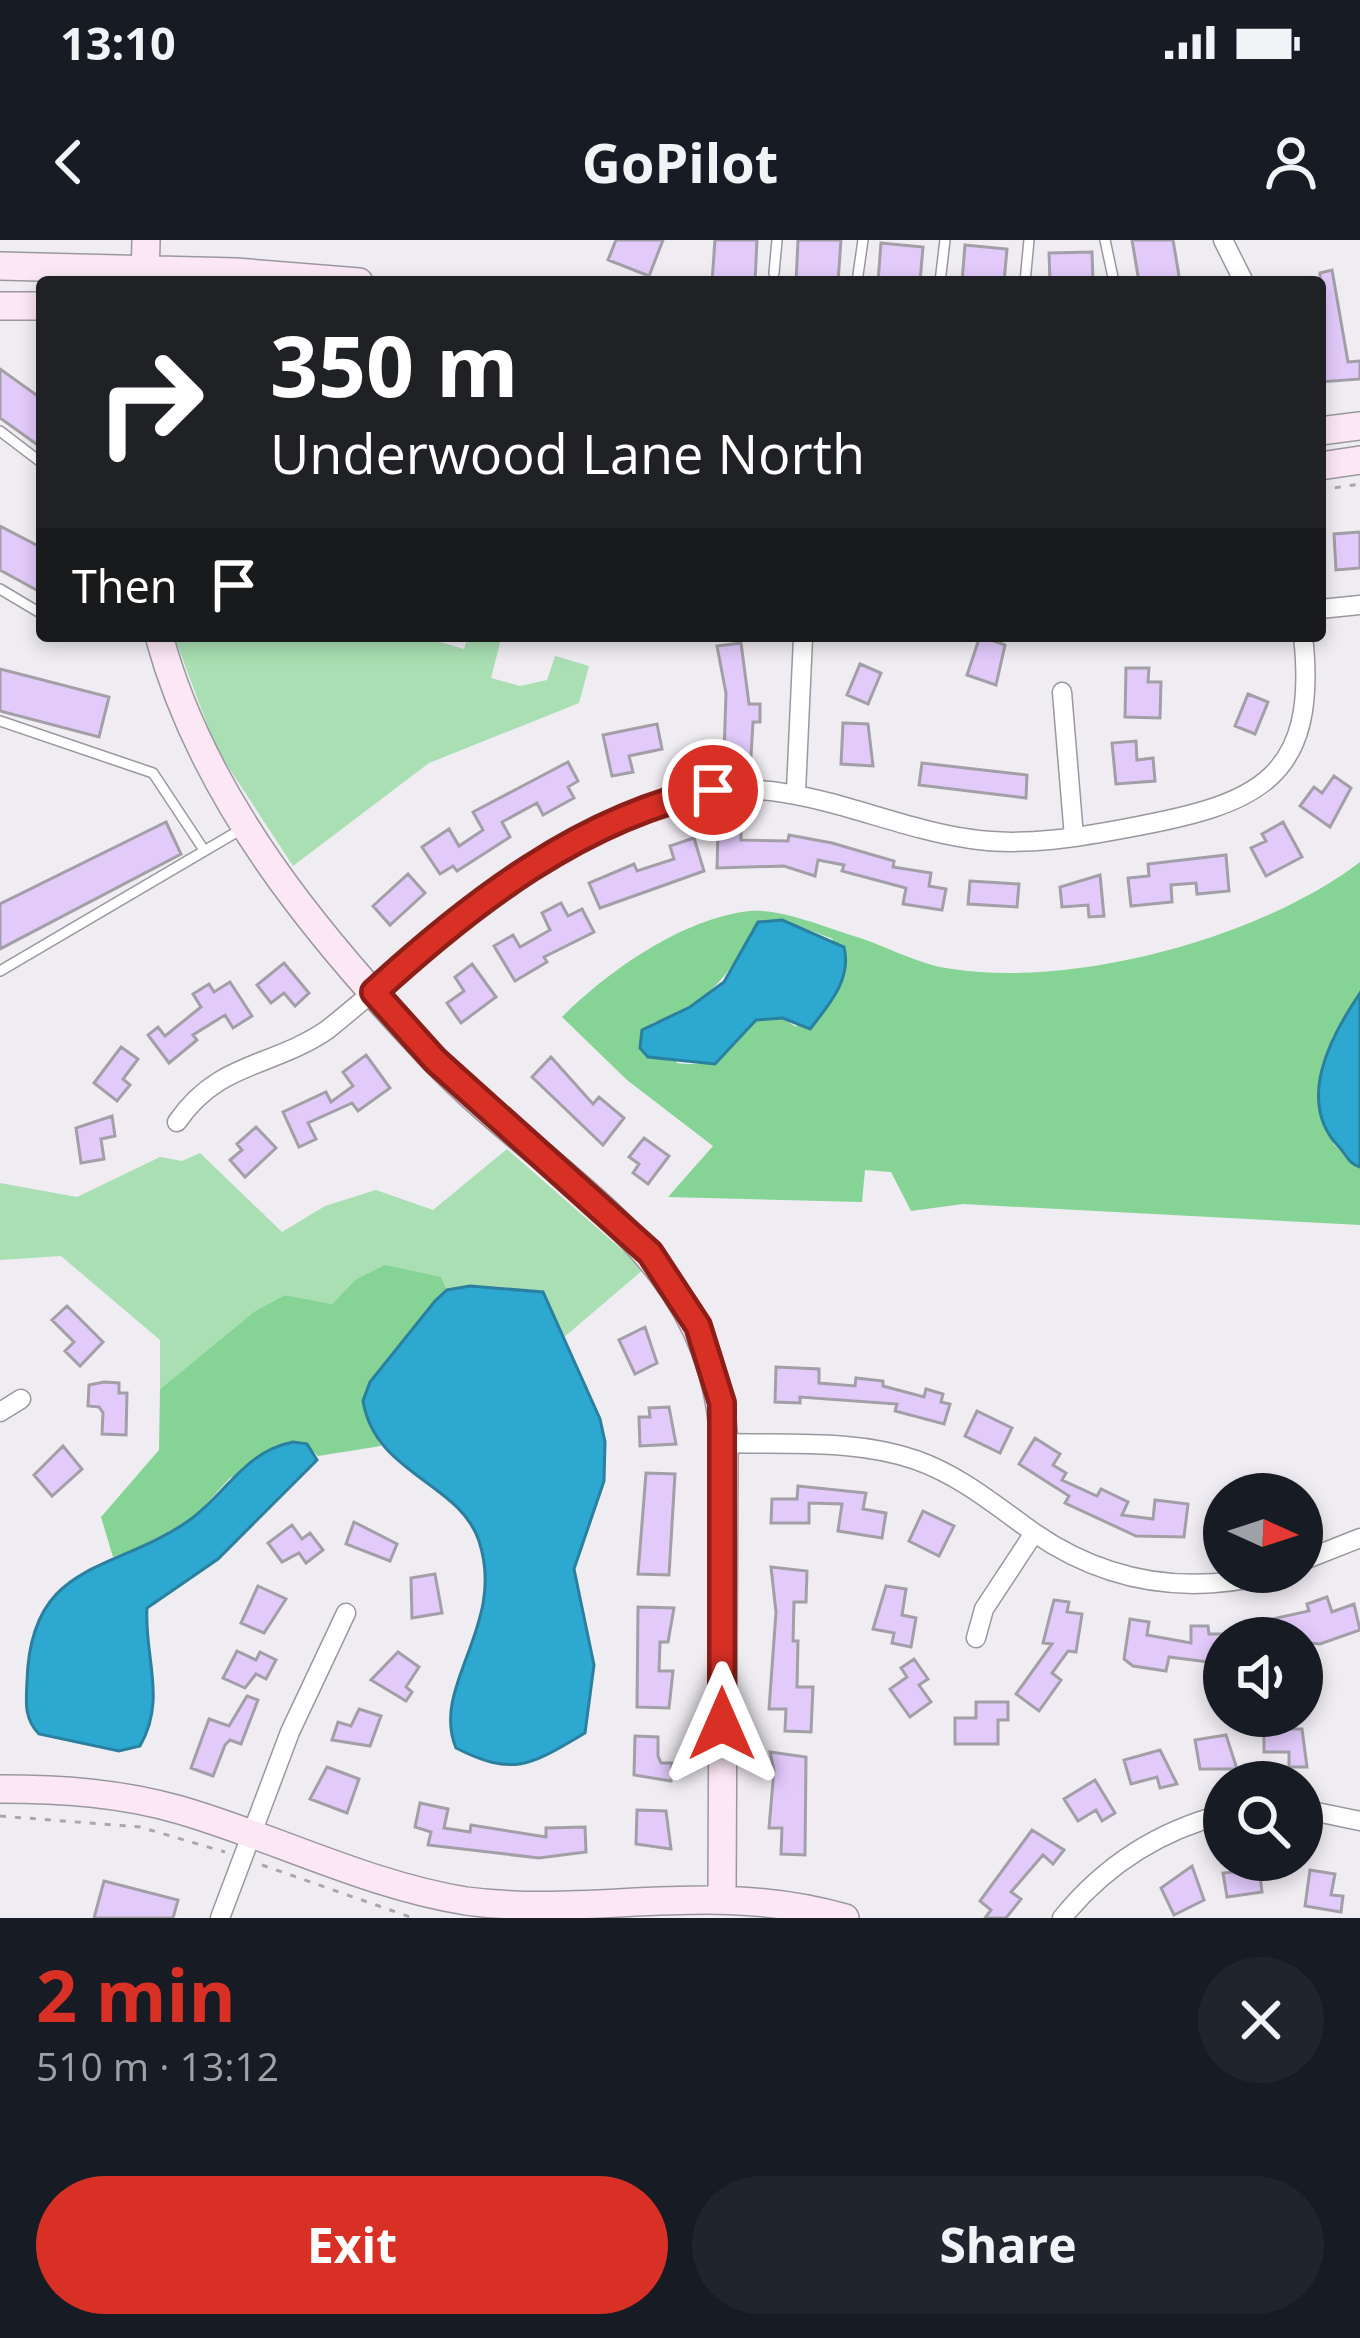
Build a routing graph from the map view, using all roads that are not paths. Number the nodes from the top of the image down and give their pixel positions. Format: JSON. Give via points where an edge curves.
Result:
{"nodes":[{"id":1,"x":146,"y":240,"type":"edge"},
{"id":2,"x":777,"y":240,"type":"edge"},
{"id":3,"x":863,"y":240,"type":"edge"},
{"id":4,"x":945,"y":240,"type":"edge"},
{"id":5,"x":1029,"y":240,"type":"edge"},
{"id":6,"x":1105,"y":240,"type":"edge"},
{"id":7,"x":1223,"y":240,"type":"edge"},
{"id":8,"x":0,"y":266,"type":"edge"},
{"id":9,"x":774,"y":273,"type":"dead end"},
{"id":10,"x":144,"y":276,"type":"edge"},
{"id":11,"x":858,"y":276,"type":"edge"},
{"id":12,"x":941,"y":276,"type":"edge"},
{"id":13,"x":1026,"y":276,"type":"edge"},
{"id":14,"x":1113,"y":276,"type":"edge"},
{"id":15,"x":1241,"y":276,"type":"edge"},
{"id":16,"x":0,"y":306,"type":"edge"},
{"id":17,"x":36,"y":306,"type":"edge"},
{"id":18,"x":1360,"y":425,"type":"edge"},
{"id":19,"x":1326,"y":430,"type":"edge"},
{"id":20,"x":0,"y":431,"type":"edge"},
{"id":21,"x":36,"y":458,"type":"edge"},
{"id":22,"x":1360,"y":460,"type":"edge"},
{"id":23,"x":1326,"y":465,"type":"edge"},
{"id":24,"x":0,"y":589,"type":"edge"},
{"id":25,"x":1360,"y":605,"type":"edge"},
{"id":26,"x":1326,"y":608,"type":"edge"},
{"id":27,"x":36,"y":610,"type":"edge"},
{"id":28,"x":161,"y":642,"type":"edge"},
{"id":29,"x":803,"y":642,"type":"edge"},
{"id":30,"x":1303,"y":642,"type":"edge"},
{"id":31,"x":1062,"y":692,"type":"dead end"},
{"id":32,"x":0,"y":721,"type":"edge"},
{"id":33,"x":796,"y":791,"type":"junction"},
{"id":34,"x":244,"y":827,"type":"junction"},
{"id":35,"x":1074,"y":837,"type":"junction"},
{"id":36,"x":204,"y":850,"type":"junction"},
{"id":37,"x":0,"y":971,"type":"edge"},
{"id":38,"x":374,"y":992,"type":"junction"},
{"id":39,"x":177,"y":1122,"type":"dead end"},
{"id":40,"x":21,"y":1399,"type":"dead end"},
{"id":41,"x":0,"y":1412,"type":"edge"},
{"id":42,"x":724,"y":1443,"type":"junction"},
{"id":43,"x":1034,"y":1533,"type":"junction"},
{"id":44,"x":1360,"y":1538,"type":"edge"},
{"id":45,"x":1323,"y":1553,"type":"edge"},
{"id":46,"x":1203,"y":1586,"type":"edge"},
{"id":47,"x":346,"y":1612,"type":"dead end"},
{"id":48,"x":976,"y":1638,"type":"dead end"},
{"id":49,"x":0,"y":1789,"type":"edge"},
{"id":50,"x":1323,"y":1813,"type":"edge"},
{"id":51,"x":1203,"y":1820,"type":"edge"},
{"id":52,"x":1360,"y":1821,"type":"edge"},
{"id":53,"x":246,"y":1846,"type":"junction"},
{"id":54,"x":722,"y":1898,"type":"junction"},
{"id":55,"x":220,"y":1918,"type":"edge"},
{"id":56,"x":845,"y":1918,"type":"edge"},
{"id":57,"x":1062,"y":1918,"type":"edge"}],
"edges":[{"from":1,"to":10,"type":"street"},
{"from":2,"to":9,"type":"lane"},
{"from":3,"to":11,"type":"lane"},
{"from":4,"to":12,"type":"lane"},
{"from":5,"to":13,"type":"lane"},
{"from":6,"to":14,"type":"lane"},
{"from":7,"to":15,"type":"street"},
{"from":8,"to":10,"type":"street"},
{"from":16,"to":17,"type":"street"},
{"from":18,"to":19,"type":"street"},
{"from":20,"to":21,"type":"lane"},
{"from":22,"to":23,"type":"street"},
{"from":24,"to":27,"type":"lane"},
{"from":25,"to":26,"type":"street"},
{"from":28,"to":34,"type":"street","via":[[192,734]]},
{"from":29,"to":33,"type":"street"},
{"from":30,"to":35,"type":"street","via":[[1307,693],[1292,744],[1240,801]]},
{"from":31,"to":35,"type":"street"},
{"from":32,"to":36,"type":"lane","via":[[153,773]]},
{"from":33,"to":35,"type":"street","via":[[967,839]]},
{"from":33,"to":38,"type":"street","via":[[713,790],[628,815],[486,898]]},
{"from":34,"to":36,"type":"lane"},
{"from":34,"to":38,"type":"street"},
{"from":36,"to":37,"type":"lane"},
{"from":38,"to":39,"type":"street","via":[[301,1048],[218,1078]]},
{"from":38,"to":42,"type":"street","via":[[435,1060],[659,1264],[713,1364]]},
{"from":40,"to":41,"type":"street"},
{"from":42,"to":43,"type":"street","via":[[870,1449],[912,1459],[954,1476]]},
{"from":42,"to":54,"type":"street"},
{"from":43,"to":46,"type":"street","via":[[1098,1568]]},
{"from":43,"to":48,"type":"street","via":[[984,1609]]},
{"from":44,"to":45,"type":"street"},
{"from":47,"to":53,"type":"street"},
{"from":49,"to":53,"type":"street","via":[[120,1796]]},
{"from":50,"to":52,"type":"street"},
{"from":51,"to":57,"type":"street","via":[[1138,1848]]},
{"from":53,"to":54,"type":"street","via":[[469,1902]]},
{"from":53,"to":55,"type":"street"},
{"from":54,"to":56,"type":"street"}]}
